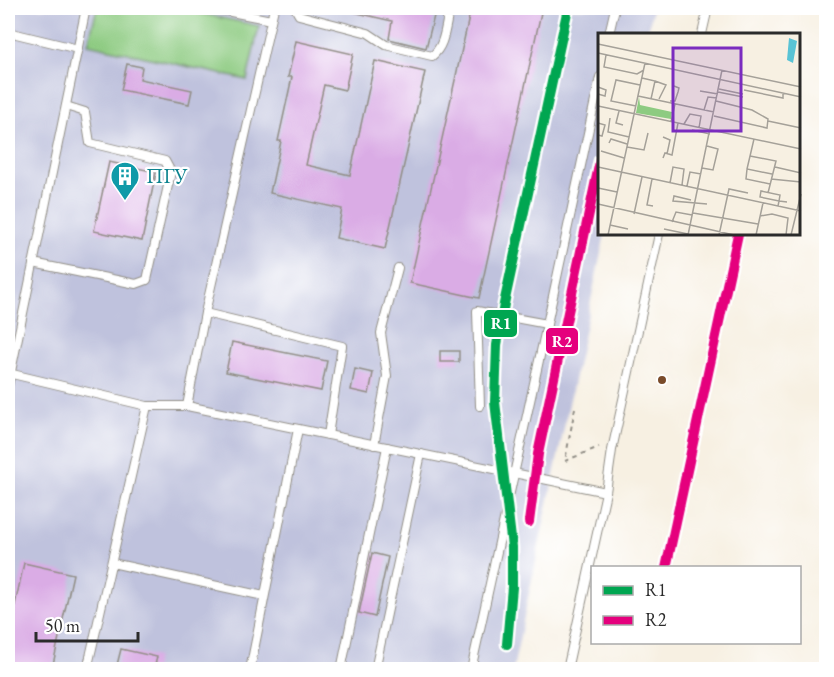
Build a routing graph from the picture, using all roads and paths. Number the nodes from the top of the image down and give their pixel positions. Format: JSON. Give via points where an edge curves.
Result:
{"nodes":[{"id":1,"x":86,"y":8,"type":"edge"},
{"id":2,"x":211,"y":8,"type":"edge"},
{"id":3,"x":274,"y":8,"type":"edge"},
{"id":4,"x":295,"y":8,"type":"edge"},
{"id":5,"x":615,"y":8,"type":"edge"},
{"id":6,"x":708,"y":8,"type":"edge"},
{"id":7,"x":448,"y":12,"type":"dead end"},
{"id":8,"x":271,"y":20,"type":"junction"},
{"id":9,"x":8,"y":32,"type":"edge"},
{"id":10,"x":609,"y":33,"type":"edge"},
{"id":11,"x":702,"y":33,"type":"edge"},
{"id":12,"x":78,"y":49,"type":"junction"},
{"id":13,"x":598,"y":86,"type":"edge"},
{"id":14,"x":66,"y":106,"type":"junction"},
{"id":15,"x":659,"y":236,"type":"edge"},
{"id":16,"x":33,"y":263,"type":"junction"},
{"id":17,"x":398,"y":268,"type":"dead end"},
{"id":18,"x":205,"y":313,"type":"junction"},
{"id":19,"x":547,"y":324,"type":"junction"},
{"id":20,"x":9,"y":374,"type":"edge"},
{"id":21,"x":8,"y":386,"type":"edge"},
{"id":22,"x":147,"y":406,"type":"junction"},
{"id":23,"x":188,"y":406,"type":"junction"},
{"id":24,"x":480,"y":406,"type":"dead end"},
{"id":25,"x":575,"y":408,"type":"dead end"},
{"id":26,"x":298,"y":429,"type":"junction"},
{"id":27,"x":328,"y":435,"type":"junction"},
{"id":28,"x":374,"y":445,"type":"junction"},
{"id":29,"x":387,"y":447,"type":"junction"},
{"id":30,"x":599,"y":447,"type":"dead end"},
{"id":31,"x":421,"y":454,"type":"junction"},
{"id":32,"x":514,"y":473,"type":"junction"},
{"id":33,"x":606,"y":492,"type":"junction"},
{"id":34,"x":112,"y":563,"type":"junction"},
{"id":35,"x":264,"y":596,"type":"junction"},
{"id":36,"x":87,"y":669,"type":"edge"},
{"id":37,"x":250,"y":669,"type":"edge"},
{"id":38,"x":341,"y":669,"type":"edge"},
{"id":39,"x":375,"y":669,"type":"edge"},
{"id":40,"x":471,"y":669,"type":"edge"},
{"id":41,"x":567,"y":669,"type":"edge"}],
"edges":[{"from":1,"to":12,"type":"lane"},
{"from":2,"to":8,"type":"lane"},
{"from":3,"to":8,"type":"lane"},
{"from":4,"to":7,"type":"lane","via":[[299,15],[368,33],[386,45],[432,56],[441,46]]},
{"from":5,"to":10,"type":"lane"},
{"from":6,"to":11,"type":"lane"},
{"from":8,"to":18,"type":"lane"},
{"from":9,"to":12,"type":"lane"},
{"from":12,"to":14,"type":"lane"},
{"from":13,"to":19,"type":"lane"},
{"from":14,"to":16,"type":"lane"},
{"from":14,"to":16,"type":"lane","via":[[85,112],[90,143],[165,161],[171,172],[147,280],[136,284]]},
{"from":15,"to":33,"type":"lane"},
{"from":16,"to":20,"type":"lane"},
{"from":17,"to":28,"type":"lane","via":[[381,333],[387,376]]},
{"from":18,"to":23,"type":"lane"},
{"from":18,"to":27,"type":"lane","via":[[342,346]]},
{"from":19,"to":24,"type":"lane","via":[[477,311]]},
{"from":19,"to":32,"type":"lane"},
{"from":20,"to":21,"type":"lane"},
{"from":20,"to":22,"type":"lane"},
{"from":22,"to":23,"type":"lane"},
{"from":22,"to":34,"type":"lane"},
{"from":23,"to":26,"type":"lane"},
{"from":25,"to":30,"type":"path","via":[[565,461]]},
{"from":26,"to":27,"type":"lane"},
{"from":26,"to":35,"type":"lane"},
{"from":27,"to":28,"type":"lane"},
{"from":28,"to":29,"type":"lane"},
{"from":29,"to":31,"type":"lane"},
{"from":29,"to":38,"type":"lane"},
{"from":31,"to":32,"type":"lane"},
{"from":31,"to":39,"type":"lane"},
{"from":32,"to":33,"type":"lane"},
{"from":32,"to":40,"type":"lane"},
{"from":33,"to":41,"type":"lane"},
{"from":34,"to":35,"type":"lane"},
{"from":34,"to":36,"type":"lane"},
{"from":35,"to":37,"type":"lane"}]}
